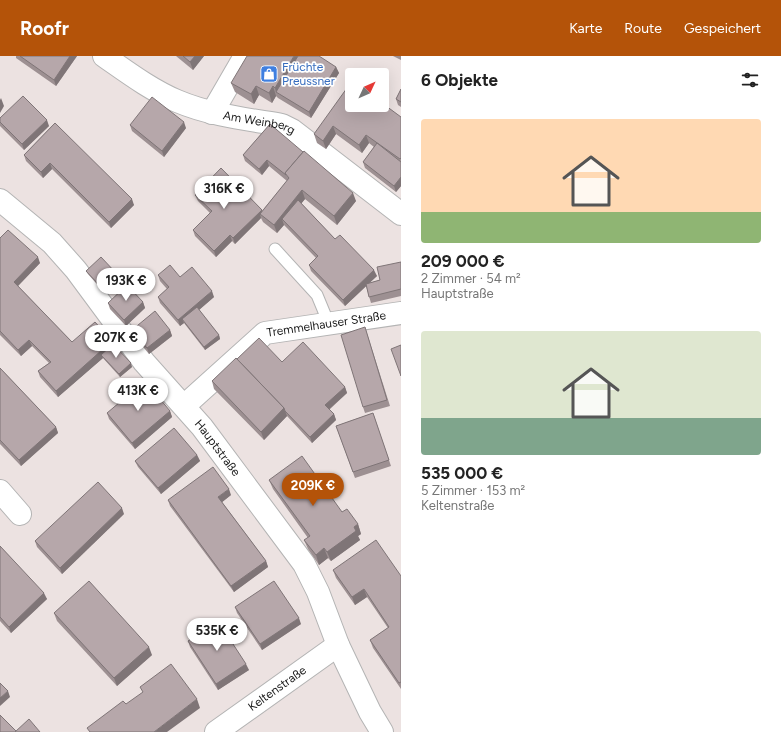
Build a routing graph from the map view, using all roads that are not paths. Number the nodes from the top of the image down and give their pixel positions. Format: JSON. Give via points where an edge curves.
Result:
{"nodes":[{"id":1,"x":104,"y":56,"type":"edge"},
{"id":2,"x":245,"y":56,"type":"edge"},
{"id":3,"x":212,"y":113,"type":"junction"},
{"id":4,"x":1,"y":205,"type":"edge"},
{"id":5,"x":401,"y":214,"type":"edge"},
{"id":6,"x":275,"y":249,"type":"dead end"},
{"id":7,"x":401,"y":313,"type":"edge"},
{"id":8,"x":329,"y":324,"type":"junction"},
{"id":9,"x":184,"y":406,"type":"junction"},
{"id":10,"x":0,"y":491,"type":"edge"},
{"id":11,"x":20,"y":514,"type":"dead end"},
{"id":12,"x":338,"y":645,"type":"junction"},
{"id":13,"x":216,"y":732,"type":"edge"},
{"id":14,"x":382,"y":732,"type":"edge"}],
"edges":[{"from":1,"to":3,"type":"street","name":"Am Weinberg","via":[[155,91]]},
{"from":2,"to":3,"type":"street"},
{"from":3,"to":5,"type":"street","name":"Am Weinberg","via":[[282,125],[292,130]]},
{"from":4,"to":9,"type":"street","name":"Hauptstraße","via":[[52,243],[76,270],[144,362]]},
{"from":6,"to":8,"type":"lane","via":[[317,295]]},
{"from":7,"to":8,"type":"street","name":"Tremmelhauser Straße"},
{"from":8,"to":9,"type":"street","name":"Tremmelhauser Straße","via":[[265,334]]},
{"from":9,"to":12,"type":"street","name":"Hauptstraße","via":[[304,564],[318,592]]},
{"from":10,"to":11,"type":"street"},
{"from":12,"to":13,"type":"street","name":"Keltenstraße"},
{"from":12,"to":14,"type":"street","name":"Hauptstraße"}]}
